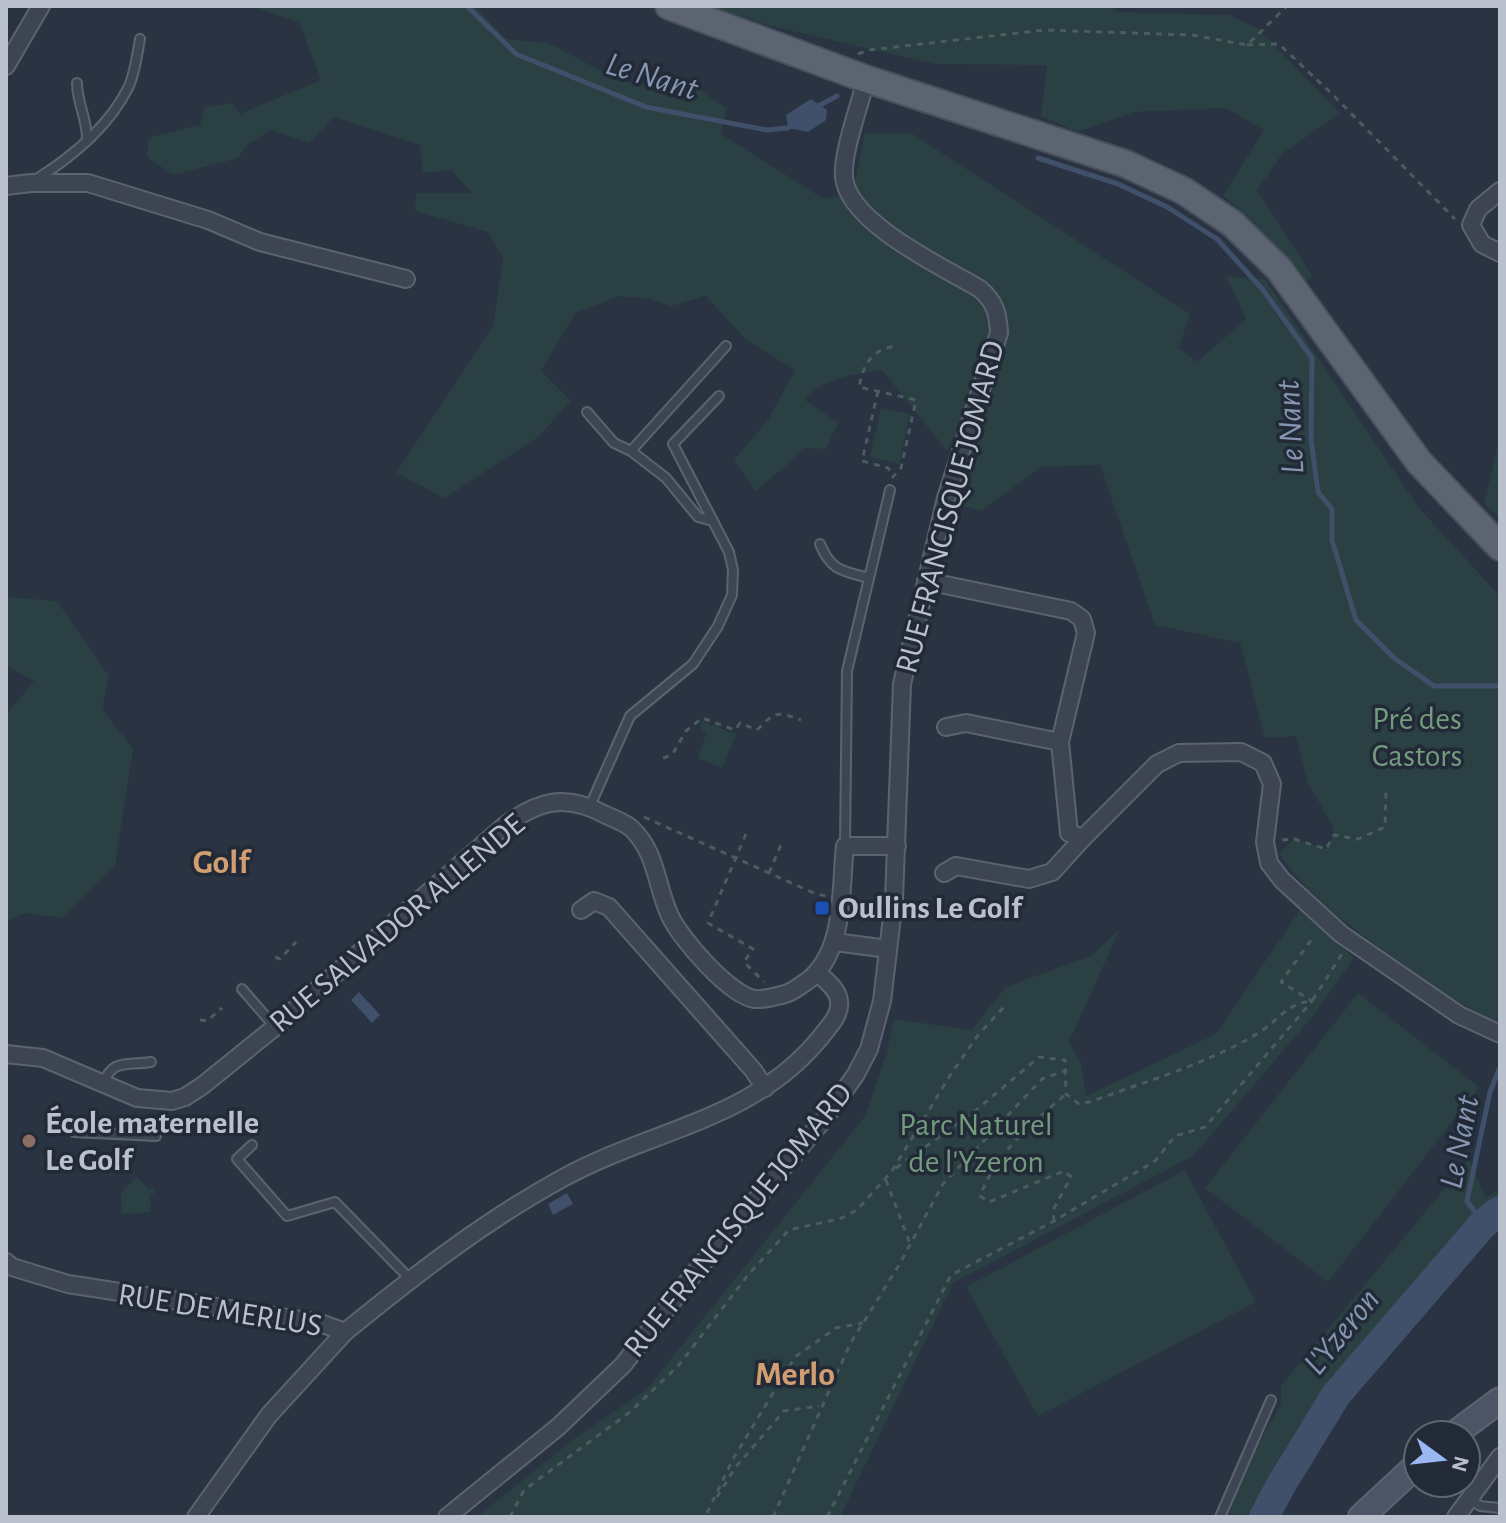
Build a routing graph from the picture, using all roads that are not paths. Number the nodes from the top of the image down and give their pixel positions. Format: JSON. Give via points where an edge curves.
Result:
{"nodes":[{"id":1,"x":41,"y":6,"type":"edge"},
{"id":2,"x":669,"y":6,"type":"edge"},
{"id":3,"x":140,"y":39,"type":"dead end"},
{"id":4,"x":6,"y":66,"type":"edge"},
{"id":5,"x":866,"y":79,"type":"junction"},
{"id":6,"x":77,"y":83,"type":"dead end"},
{"id":7,"x":87,"y":142,"type":"junction"},
{"id":8,"x":31,"y":183,"type":"junction"},
{"id":9,"x":6,"y":186,"type":"edge"},
{"id":10,"x":1500,"y":191,"type":"edge"},
{"id":11,"x":1500,"y":253,"type":"edge"},
{"id":12,"x":406,"y":279,"type":"dead end"},
{"id":13,"x":726,"y":346,"type":"dead end"},
{"id":14,"x":719,"y":396,"type":"dead end"},
{"id":15,"x":587,"y":412,"type":"dead end"},
{"id":16,"x":631,"y":451,"type":"junction"},
{"id":17,"x":890,"y":490,"type":"road end"},
{"id":18,"x":713,"y":521,"type":"junction"},
{"id":19,"x":820,"y":544,"type":"dead end"},
{"id":20,"x":1500,"y":547,"type":"edge"},
{"id":21,"x":869,"y":578,"type":"junction"},
{"id":22,"x":926,"y":581,"type":"junction"},
{"id":23,"x":946,"y":727,"type":"dead end"},
{"id":24,"x":1060,"y":742,"type":"junction"},
{"id":25,"x":590,"y":806,"type":"junction"},
{"id":26,"x":1083,"y":838,"type":"junction"},
{"id":27,"x":845,"y":846,"type":"junction"},
{"id":28,"x":897,"y":846,"type":"junction"},
{"id":29,"x":944,"y":873,"type":"dead end"},
{"id":30,"x":581,"y":910,"type":"dead end"},
{"id":31,"x":835,"y":942,"type":"junction"},
{"id":32,"x":888,"y":949,"type":"junction"},
{"id":33,"x":818,"y":973,"type":"junction"},
{"id":34,"x":242,"y":989,"type":"dead end"},
{"id":35,"x":275,"y":1027,"type":"junction"},
{"id":36,"x":1500,"y":1034,"type":"edge"},
{"id":37,"x":6,"y":1054,"type":"edge"},
{"id":38,"x":151,"y":1062,"type":"dead end"},
{"id":39,"x":103,"y":1084,"type":"junction"},
{"id":40,"x":765,"y":1088,"type":"junction"},
{"id":41,"x":74,"y":1132,"type":"dead end"},
{"id":42,"x":156,"y":1136,"type":"dead end"},
{"id":43,"x":252,"y":1145,"type":"dead end"},
{"id":44,"x":6,"y":1262,"type":"edge"},
{"id":45,"x":410,"y":1279,"type":"junction"},
{"id":46,"x":345,"y":1332,"type":"junction"},
{"id":47,"x":1271,"y":1400,"type":"dead end"},
{"id":48,"x":1500,"y":1400,"type":"edge"},
{"id":49,"x":1474,"y":1419,"type":"edge"},
{"id":50,"x":1500,"y":1457,"type":"edge"},
{"id":51,"x":1402,"y":1479,"type":"edge"},
{"id":52,"x":1482,"y":1481,"type":"edge"},
{"id":53,"x":1468,"y":1499,"type":"edge"},
{"id":54,"x":1470,"y":1499,"type":"edge"},
{"id":55,"x":1500,"y":1508,"type":"edge"},
{"id":56,"x":1456,"y":1516,"type":"edge"},
{"id":57,"x":196,"y":1517,"type":"edge"},
{"id":58,"x":447,"y":1517,"type":"edge"},
{"id":59,"x":1220,"y":1517,"type":"edge"},
{"id":60,"x":1361,"y":1517,"type":"edge"}],
"edges":[{"from":1,"to":4,"type":"street"},
{"from":2,"to":5,"type":"main road"},
{"from":3,"to":7,"type":"lane","via":[[129,86]]},
{"from":5,"to":20,"type":"main road","via":[[1126,164],[1184,191],[1233,224],[1279,269],[1419,462]]},
{"from":5,"to":22,"type":"street","name":"RUE FRANCISQUE JOMARD","via":[[844,176],[849,195],[884,231],[980,289],[993,301],[998,316],[995,350],[946,498]]},
{"from":6,"to":7,"type":"lane"},
{"from":7,"to":8,"type":"lane"},
{"from":8,"to":9,"type":"street"},
{"from":8,"to":12,"type":"street","via":[[88,183],[260,242]]},
{"from":10,"to":11,"type":"street","via":[[1478,209],[1471,225],[1482,244]]},
{"from":13,"to":16,"type":"lane"},
{"from":14,"to":18,"type":"lane","via":[[673,444]]},
{"from":15,"to":16,"type":"lane","via":[[614,443]]},
{"from":16,"to":18,"type":"lane","via":[[666,478],[698,517]]},
{"from":17,"to":21,"type":"lane"},
{"from":18,"to":25,"type":"lane","via":[[729,552],[732,595],[693,664],[630,716]]},
{"from":19,"to":21,"type":"lane","via":[[826,560],[838,570]]},
{"from":21,"to":27,"type":"lane","via":[[847,671]]},
{"from":22,"to":24,"type":"street","via":[[1071,611],[1082,619],[1086,633]]},
{"from":22,"to":28,"type":"street","name":"RUE FRANCISQUE JOMARD","via":[[902,684]]},
{"from":23,"to":24,"type":"street","via":[[966,723]]},
{"from":24,"to":26,"type":"street","via":[[1069,833]]},
{"from":25,"to":33,"type":"street","name":"RUE SALVADOR ALLENDE","via":[[630,827],[650,852],[670,918],[718,978],[736,992],[756,999],[790,993]]},
{"from":25,"to":35,"type":"street","name":"RUE SALVADOR ALLENDE","via":[[566,801],[523,812]]},
{"from":26,"to":29,"type":"street","via":[[1052,872],[1029,879],[956,866]]},
{"from":26,"to":36,"type":"street","via":[[1157,764],[1179,753],[1241,752],[1263,763],[1272,784],[1265,842],[1269,863],[1282,880],[1351,941],[1459,1015]]},
{"from":27,"to":28,"type":"street"},
{"from":27,"to":31,"type":"street","name":"RUE SALVADOR ALLENDE"},
{"from":28,"to":32,"type":"street","name":"RUE FRANCISQUE JOMARD"},
{"from":30,"to":40,"type":"street","via":[[594,901],[609,907]]},
{"from":31,"to":32,"type":"street"},
{"from":31,"to":33,"type":"street","name":"RUE SALVADOR ALLENDE"},
{"from":32,"to":58,"type":"street","name":"RUE FRANCISQUE JOMARD","via":[[869,1049],[825,1118],[623,1365],[558,1427]]},
{"from":33,"to":40,"type":"street","via":[[835,989],[840,1002],[837,1016],[799,1063]]},
{"from":34,"to":35,"type":"lane"},
{"from":35,"to":39,"type":"street","name":"RUE SALVADOR ALLENDE","via":[[185,1097],[145,1100]]},
{"from":37,"to":39,"type":"street","name":"RUE SALVADOR ALLENDE","via":[[43,1058]]},
{"from":38,"to":39,"type":"lane","via":[[116,1065]]},
{"from":40,"to":45,"type":"street","via":[[724,1112],[564,1177]]},
{"from":41,"to":42,"type":"lane"},
{"from":43,"to":45,"type":"lane","via":[[237,1159],[287,1216],[335,1202]]},
{"from":44,"to":46,"type":"street","name":"RUE DE MERLUS","via":[[68,1284],[320,1323]]},
{"from":45,"to":46,"type":"street"},
{"from":46,"to":57,"type":"street","name":"RUE DE MERLUS","via":[[269,1415]]},
{"from":47,"to":59,"type":"lane"},
{"from":48,"to":49,"type":"main road"},
{"from":50,"to":52,"type":"street"},
{"from":51,"to":60,"type":"main road"},
{"from":53,"to":56,"type":"street"},
{"from":54,"to":55,"type":"lane"}]}
